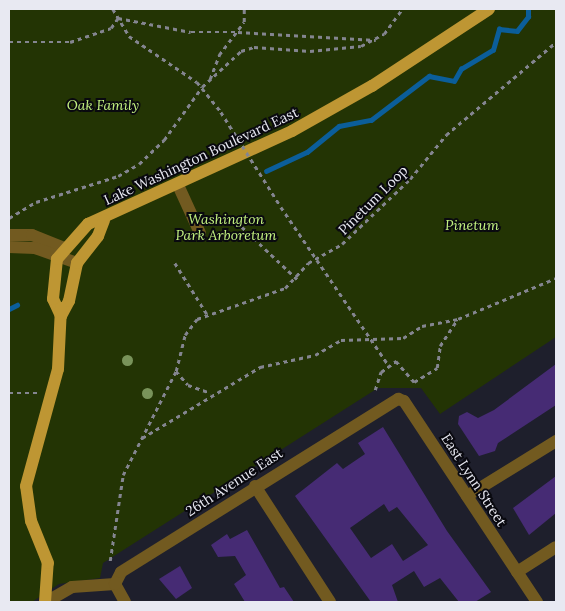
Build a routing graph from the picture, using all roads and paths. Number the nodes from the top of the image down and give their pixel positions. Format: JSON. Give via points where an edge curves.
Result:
{"nodes":[{"id":1,"x":113,"y":9,"type":"edge"},
{"id":2,"x":244,"y":9,"type":"edge"},
{"id":3,"x":402,"y":9,"type":"edge"},
{"id":4,"x":489,"y":9,"type":"edge"},
{"id":5,"x":118,"y":18,"type":"junction"},
{"id":6,"x":238,"y":32,"type":"junction"},
{"id":7,"x":377,"y":40,"type":"junction"},
{"id":8,"x":9,"y":42,"type":"edge"},
{"id":9,"x":556,"y":42,"type":"edge"},
{"id":10,"x":209,"y":80,"type":"junction"},
{"id":11,"x":202,"y":87,"type":"junction"},
{"id":12,"x":178,"y":184,"type":"junction"},
{"id":13,"x":9,"y":218,"type":"edge"},
{"id":14,"x":104,"y":220,"type":"junction"},
{"id":15,"x":242,"y":227,"type":"dead end"},
{"id":16,"x":200,"y":233,"type":"dead end"},
{"id":17,"x":9,"y":235,"type":"edge"},
{"id":18,"x":9,"y":247,"type":"edge"},
{"id":19,"x":64,"y":248,"type":"junction"},
{"id":20,"x":316,"y":258,"type":"junction"},
{"id":21,"x":67,"y":261,"type":"junction"},
{"id":22,"x":175,"y":263,"type":"dead end"},
{"id":23,"x":556,"y":278,"type":"edge"},
{"id":24,"x":297,"y":279,"type":"junction"},
{"id":25,"x":207,"y":314,"type":"junction"},
{"id":26,"x":61,"y":316,"type":"junction"},
{"id":27,"x":458,"y":319,"type":"junction"},
{"id":28,"x":370,"y":336,"type":"junction"},
{"id":29,"x":389,"y":366,"type":"junction"},
{"id":30,"x":176,"y":371,"type":"junction"},
{"id":31,"x":376,"y":390,"type":"dead end"},
{"id":32,"x":9,"y":393,"type":"edge"},
{"id":33,"x":53,"y":393,"type":"junction"},
{"id":34,"x":211,"y":393,"type":"junction"},
{"id":35,"x":375,"y":408,"type":"joint"},
{"id":36,"x":140,"y":438,"type":"junction"},
{"id":37,"x":556,"y":441,"type":"edge"},
{"id":38,"x":255,"y":486,"type":"junction"},
{"id":39,"x":467,"y":496,"type":"junction"},
{"id":40,"x":556,"y":546,"type":"edge"},
{"id":41,"x":110,"y":561,"type":"dead end"},
{"id":42,"x":517,"y":572,"type":"junction"},
{"id":43,"x":116,"y":587,"type":"junction"},
{"id":44,"x":46,"y":602,"type":"edge"},
{"id":45,"x":125,"y":602,"type":"edge"},
{"id":46,"x":330,"y":602,"type":"edge"},
{"id":47,"x":537,"y":602,"type":"edge"}],
"edges":[{"from":1,"to":5,"type":"path"},
{"from":2,"to":6,"type":"path"},
{"from":3,"to":7,"type":"path"},
{"from":4,"to":12,"type":"main road","name":"Lake Washington Boulevard East","via":[[372,86],[292,132]]},
{"from":5,"to":6,"type":"path","via":[[191,32]]},
{"from":5,"to":8,"type":"path","via":[[110,28],[70,42]]},
{"from":5,"to":11,"type":"path","via":[[129,36]]},
{"from":6,"to":7,"type":"path"},
{"from":6,"to":10,"type":"path","via":[[219,56]]},
{"from":7,"to":10,"type":"path","via":[[310,50],[248,48]]},
{"from":9,"to":20,"type":"path","name":"Pinetum Loop","via":[[446,135],[364,225]]},
{"from":10,"to":11,"type":"path"},
{"from":11,"to":13,"type":"path","via":[[164,140],[139,164],[118,176],[36,202]]},
{"from":11,"to":20,"type":"path","bridge":true},
{"from":12,"to":14,"type":"main road","name":"Lake Washington Boulevard East"},
{"from":12,"to":16,"type":"street"},
{"from":14,"to":19,"type":"main road","name":"Lake Washington Boulevard East","via":[[88,224]]},
{"from":14,"to":21,"type":"main road","name":"Lake Washington Boulevard East","via":[[98,236]]},
{"from":15,"to":24,"type":"path"},
{"from":17,"to":19,"type":"street","via":[[32,235]]},
{"from":18,"to":21,"type":"street","via":[[35,248]]},
{"from":19,"to":21,"type":"main road","name":"Lake Washington Boulevard East"},
{"from":20,"to":24,"type":"path","name":"Pinetum Loop"},
{"from":20,"to":28,"type":"path"},
{"from":21,"to":26,"type":"main road","name":"Lake Washington Boulevard East","via":[[69,301]]},
{"from":21,"to":26,"type":"main road","name":"Lake Washington Boulevard East","via":[[53,299]]},
{"from":22,"to":25,"type":"path"},
{"from":23,"to":27,"type":"path"},
{"from":24,"to":25,"type":"path","name":"Pinetum Loop","via":[[252,303]]},
{"from":25,"to":30,"type":"path","name":"Pinetum Loop","via":[[197,319],[185,335]]},
{"from":26,"to":33,"type":"main road","name":"Lake Washington Boulevard East"},
{"from":27,"to":28,"type":"path","via":[[422,326],[403,338]]},
{"from":27,"to":29,"type":"path","via":[[440,346],[437,368],[414,382],[399,362]]},
{"from":28,"to":29,"type":"path"},
{"from":28,"to":34,"type":"path","via":[[341,340],[315,355],[260,368]]},
{"from":29,"to":31,"type":"path","via":[[381,372]]},
{"from":30,"to":34,"type":"path","via":[[188,384]]},
{"from":30,"to":36,"type":"path","name":"Pinetum Loop"},
{"from":32,"to":33,"type":"path"},
{"from":33,"to":44,"type":"main road","name":"Lake Washington Boulevard East","via":[[26,486],[31,521],[48,563]]},
{"from":34,"to":36,"type":"path"},
{"from":35,"to":38,"type":"street","name":"26th Avenue East"},
{"from":35,"to":39,"type":"street","name":"East Lynn Street","via":[[392,400],[404,401]]},
{"from":36,"to":41,"type":"path","name":"Pinetum Loop","via":[[119,490]]},
{"from":37,"to":39,"type":"street"},
{"from":38,"to":43,"type":"street","name":"26th Avenue East","via":[[121,572]]},
{"from":38,"to":46,"type":"street"},
{"from":39,"to":42,"type":"street","name":"East Lynn Street"},
{"from":40,"to":42,"type":"street"},
{"from":42,"to":47,"type":"street","name":"East Lynn Street"},
{"from":43,"to":44,"type":"street","via":[[72,587]]},
{"from":43,"to":45,"type":"street"}]}
